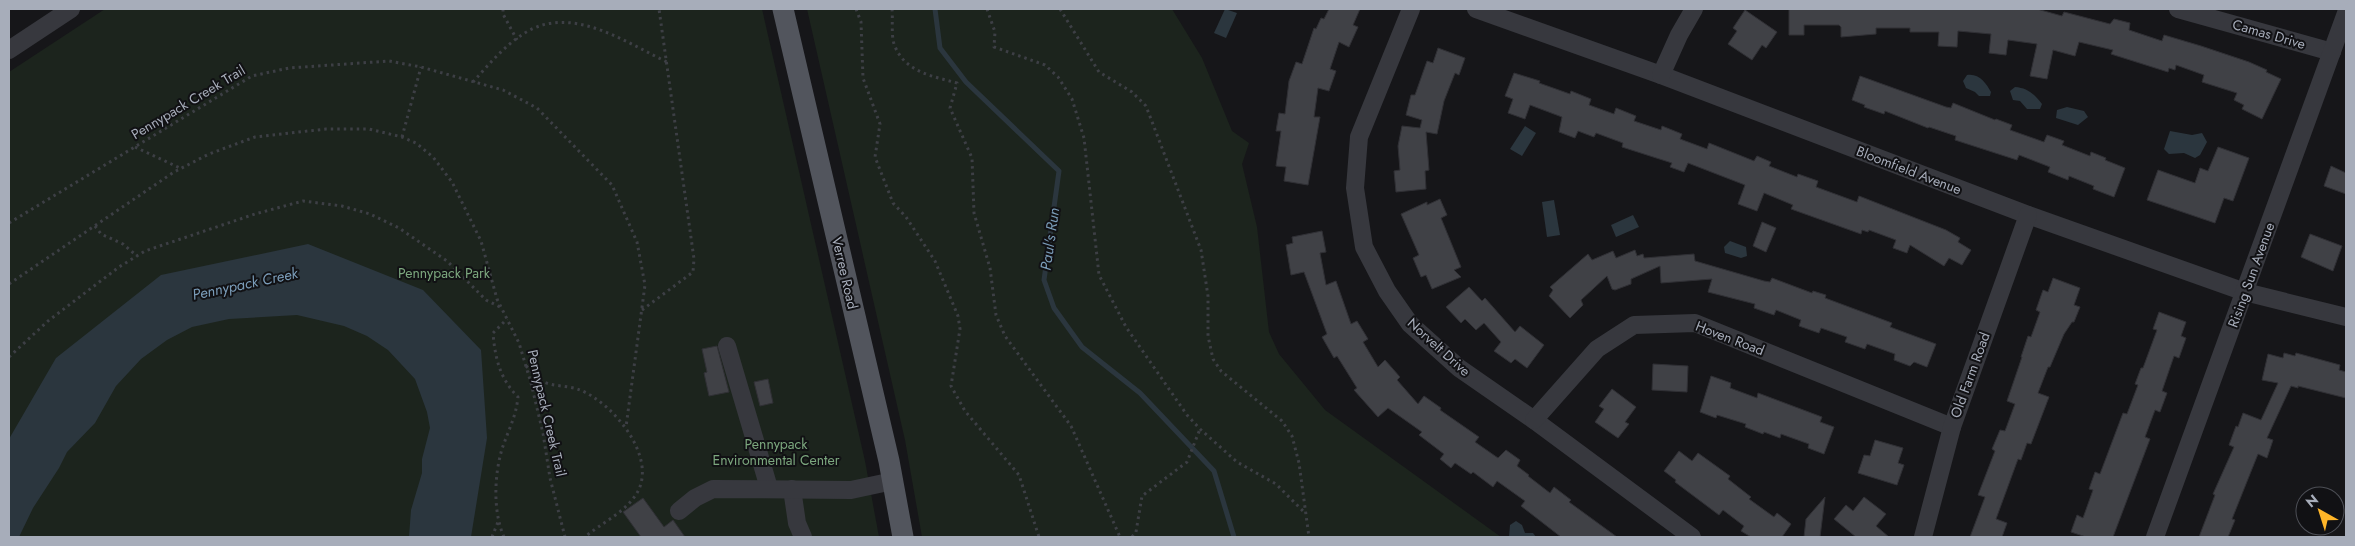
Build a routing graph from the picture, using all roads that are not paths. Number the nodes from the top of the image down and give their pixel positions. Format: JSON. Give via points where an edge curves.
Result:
{"nodes":[{"id":1,"x":71,"y":9,"type":"edge"},
{"id":2,"x":783,"y":9,"type":"edge"},
{"id":3,"x":1412,"y":9,"type":"edge"},
{"id":4,"x":1476,"y":9,"type":"edge"},
{"id":5,"x":1694,"y":9,"type":"edge"},
{"id":6,"x":2178,"y":9,"type":"edge"},
{"id":7,"x":2346,"y":13,"type":"edge"},
{"id":8,"x":9,"y":50,"type":"edge"},
{"id":9,"x":2332,"y":52,"type":"junction"},
{"id":10,"x":1662,"y":75,"type":"junction"},
{"id":11,"x":2028,"y":216,"type":"junction"},
{"id":12,"x":2245,"y":292,"type":"junction"},
{"id":13,"x":2346,"y":317,"type":"edge"},
{"id":14,"x":727,"y":346,"type":"dead end"},
{"id":15,"x":1534,"y":420,"type":"junction"},
{"id":16,"x":1952,"y":427,"type":"junction"},
{"id":17,"x":893,"y":481,"type":"junction"},
{"id":18,"x":769,"y":488,"type":"junction"},
{"id":19,"x":792,"y":489,"type":"junction"},
{"id":20,"x":679,"y":510,"type":"dead end"},
{"id":21,"x":803,"y":537,"type":"edge"},
{"id":22,"x":904,"y":537,"type":"edge"},
{"id":23,"x":1692,"y":537,"type":"edge"},
{"id":24,"x":1923,"y":537,"type":"edge"},
{"id":25,"x":2155,"y":537,"type":"edge"}],
"edges":[{"from":1,"to":8,"type":"street"},
{"from":2,"to":17,"type":"main road","name":"Verree Road"},
{"from":3,"to":15,"type":"street","name":"Norvelt Drive","via":[[1359,137],[1355,188],[1364,247],[1387,291],[1410,324],[1459,368]]},
{"from":4,"to":10,"type":"street","name":"Bloomfield Avenue"},
{"from":5,"to":10,"type":"street"},
{"from":6,"to":9,"type":"street","name":"Camas Drive"},
{"from":7,"to":9,"type":"street","name":"Rising Sun Avenue"},
{"from":9,"to":12,"type":"street","name":"Rising Sun Avenue"},
{"from":10,"to":11,"type":"street","name":"Bloomfield Avenue"},
{"from":11,"to":12,"type":"street","name":"Bloomfield Avenue"},
{"from":11,"to":16,"type":"street","name":"Old Farm Road"},
{"from":12,"to":13,"type":"street","name":"Bloomfield Avenue"},
{"from":12,"to":25,"type":"street","name":"Rising Sun Avenue"},
{"from":14,"to":18,"type":"street"},
{"from":15,"to":16,"type":"street","name":"Hoven Road","via":[[1597,349],[1634,325],[1695,323]]},
{"from":15,"to":23,"type":"street","name":"Norvelt Drive"},
{"from":16,"to":24,"type":"street","name":"Old Farm Road"},
{"from":17,"to":19,"type":"street","via":[[851,490]]},
{"from":17,"to":22,"type":"main road","name":"Verree Road"},
{"from":18,"to":19,"type":"street"},
{"from":18,"to":20,"type":"street","via":[[713,488]]},
{"from":19,"to":21,"type":"street"}]}
